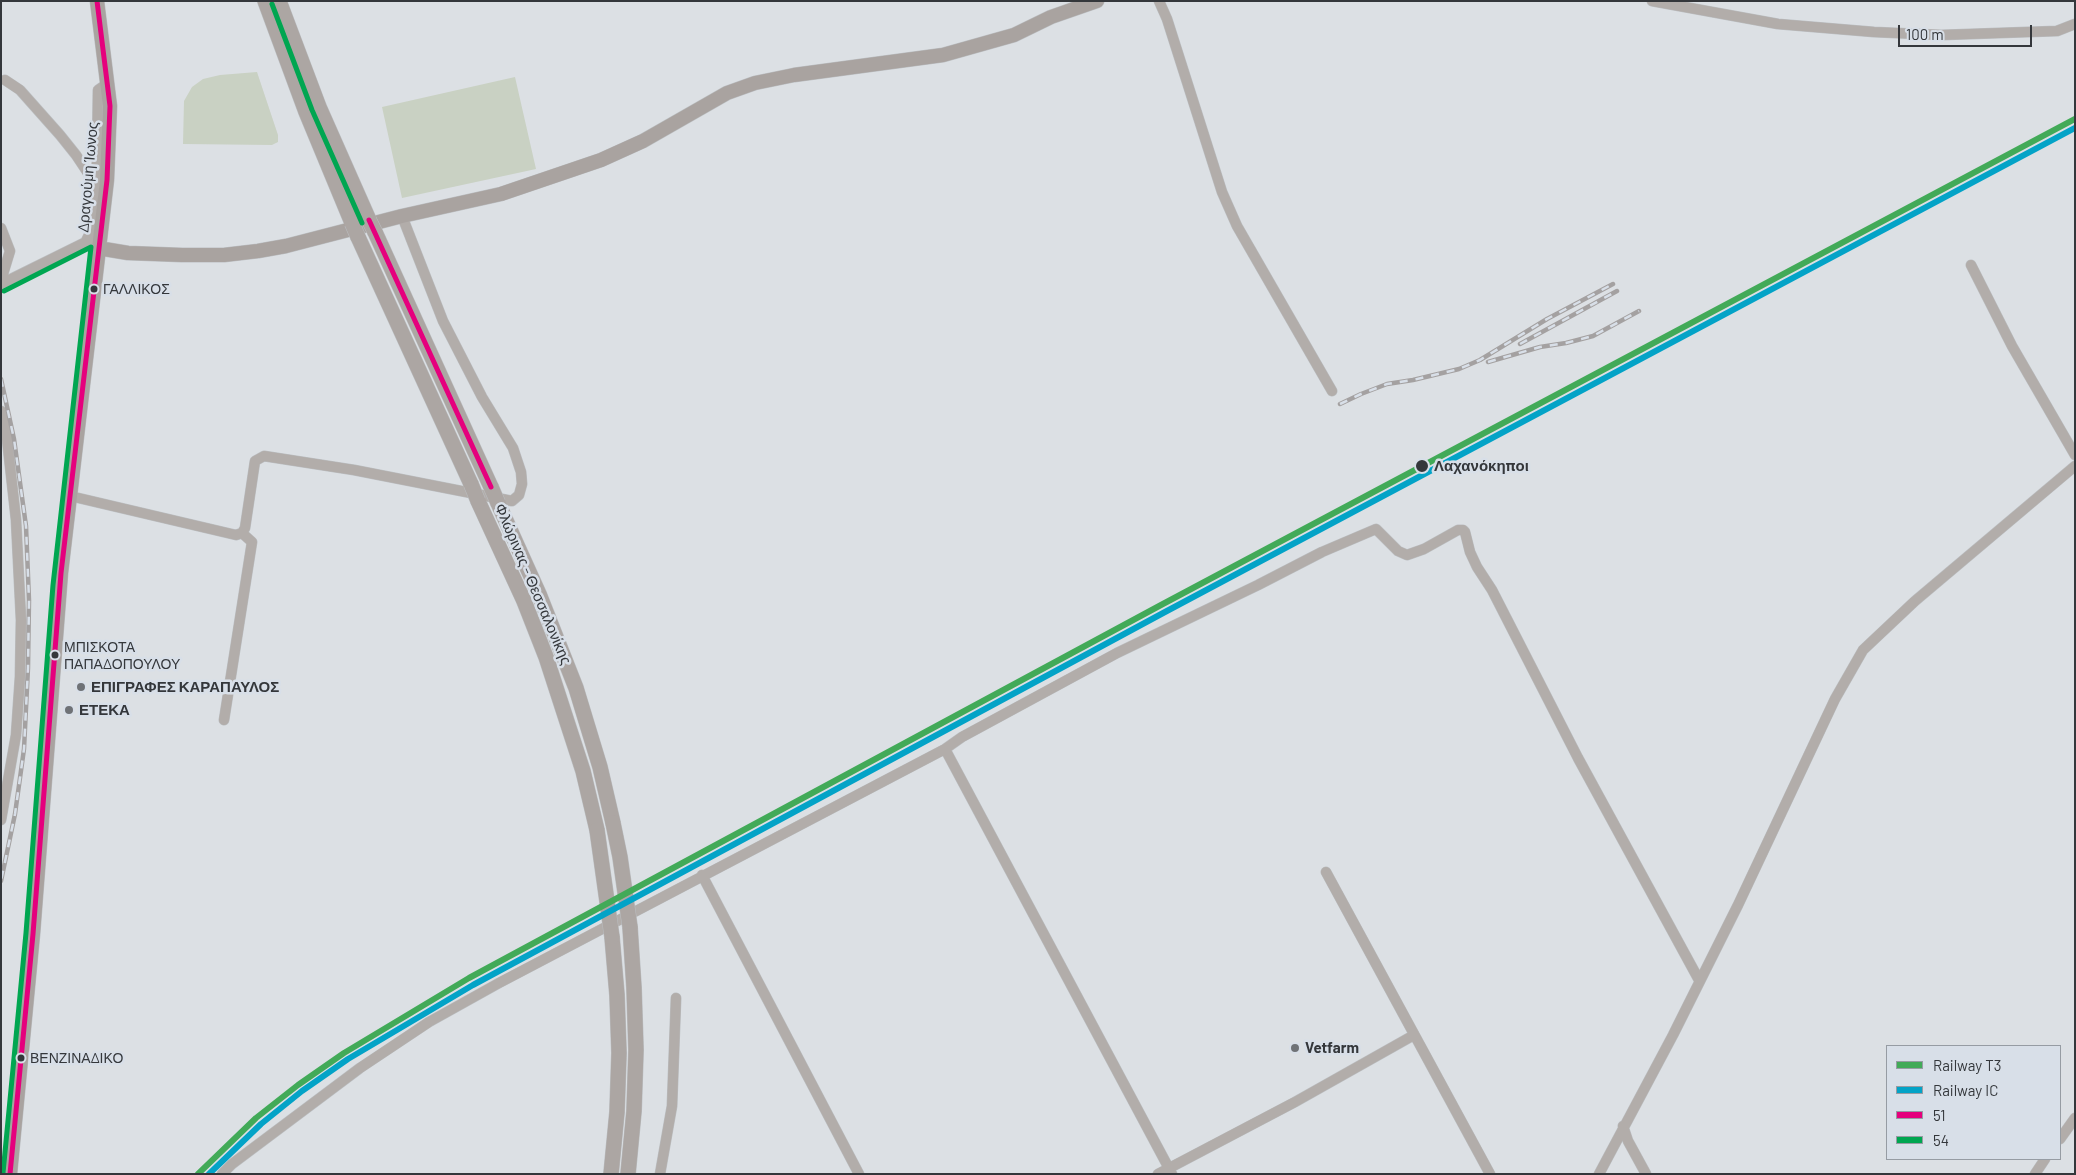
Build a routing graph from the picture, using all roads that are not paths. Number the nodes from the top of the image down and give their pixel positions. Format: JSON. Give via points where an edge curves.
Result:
{"nodes":[{"id":1,"x":97,"y":1,"type":"edge"},
{"id":2,"x":265,"y":1,"type":"edge"},
{"id":3,"x":279,"y":1,"type":"edge"},
{"id":4,"x":1097,"y":1,"type":"edge"},
{"id":5,"x":1159,"y":1,"type":"edge"},
{"id":6,"x":1652,"y":1,"type":"edge"},
{"id":7,"x":2075,"y":24,"type":"edge"},
{"id":8,"x":290,"y":53,"type":"junction"},
{"id":9,"x":5,"y":80,"type":"dead end"},
{"id":10,"x":108,"y":83,"type":"junction"},
{"id":11,"x":93,"y":187,"type":"junction"},
{"id":12,"x":402,"y":216,"type":"junction"},
{"id":13,"x":1,"y":228,"type":"edge"},
{"id":14,"x":95,"y":242,"type":"junction"},
{"id":15,"x":1971,"y":266,"type":"dead end"},
{"id":16,"x":3,"y":283,"type":"edge"},
{"id":17,"x":1332,"y":391,"type":"dead end"},
{"id":18,"x":1,"y":411,"type":"edge"},
{"id":19,"x":2075,"y":455,"type":"edge"},
{"id":20,"x":2075,"y":466,"type":"edge"},
{"id":21,"x":70,"y":496,"type":"junction"},
{"id":22,"x":242,"y":533,"type":"junction"},
{"id":23,"x":224,"y":720,"type":"dead end"},
{"id":24,"x":945,"y":749,"type":"junction"},
{"id":25,"x":1,"y":820,"type":"edge"},
{"id":26,"x":1326,"y":872,"type":"dead end"},
{"id":27,"x":702,"y":875,"type":"junction"},
{"id":28,"x":1699,"y":980,"type":"junction"},
{"id":29,"x":676,"y":998,"type":"dead end"},
{"id":30,"x":1414,"y":1035,"type":"junction"},
{"id":31,"x":2075,"y":1118,"type":"edge"},
{"id":32,"x":1623,"y":1126,"type":"junction"},
{"id":33,"x":2061,"y":1138,"type":"edge"},
{"id":34,"x":2044,"y":1160,"type":"edge"},
{"id":35,"x":1170,"y":1171,"type":"edge"},
{"id":36,"x":611,"y":1172,"type":"edge"},
{"id":37,"x":628,"y":1173,"type":"edge"},
{"id":38,"x":10,"y":1174,"type":"edge"},
{"id":39,"x":222,"y":1174,"type":"edge"},
{"id":40,"x":660,"y":1174,"type":"edge"},
{"id":41,"x":859,"y":1174,"type":"edge"},
{"id":42,"x":1158,"y":1174,"type":"edge"},
{"id":43,"x":1490,"y":1174,"type":"edge"},
{"id":44,"x":1599,"y":1174,"type":"edge"},
{"id":45,"x":1646,"y":1174,"type":"edge"},
{"id":46,"x":2034,"y":1174,"type":"edge"}],
"edges":[{"from":1,"to":10,"type":"main road","name":"Δραγούμη Ίωνος"},
{"from":2,"to":8,"type":"main road","name":"Φλώρινας - Θεσσαλονίκης"},
{"from":3,"to":8,"type":"main road","name":"Φλώρινας - Θεσσαλονίκης"},
{"from":4,"to":12,"type":"main road","via":[[1051,17],[1014,35],[943,55],[755,82],[727,93],[643,141],[584,166],[501,194]]},
{"from":5,"to":17,"type":"street","via":[[1222,192],[1237,226]]},
{"from":6,"to":7,"type":"street","via":[[1778,24],[1874,32],[2057,31]]},
{"from":8,"to":36,"type":"main road","name":"Φλώρινας - Θεσσαλονίκης","bridge":true,"via":[[352,223],[524,601],[581,763],[597,830],[617,995],[619,1053]]},
{"from":8,"to":37,"type":"main road","name":"Φλώρινας - Θεσσαλονίκης","bridge":true,"via":[[326,124],[539,594],[576,688],[600,767],[626,892],[630,927],[636,1050]]},
{"from":9,"to":11,"type":"street","via":[[20,90],[65,141]]},
{"from":10,"to":11,"type":"street","via":[[98,90],[97,162]]},
{"from":10,"to":14,"type":"main road","name":"Δραγούμη Ίωνος","via":[[109,161]]},
{"from":11,"to":14,"type":"street","via":[[90,233]]},
{"from":12,"to":14,"type":"main road","via":[[286,246],[224,255],[144,254]]},
{"from":12,"to":22,"type":"street","via":[[443,321],[482,397],[513,448],[521,472],[519,494],[512,501],[264,456],[255,461]]},
{"from":13,"to":16,"type":"street","via":[[10,251]]},
{"from":14,"to":16,"type":"street"},
{"from":14,"to":21,"type":"main road","name":"Δραγούμη Ίωνος"},
{"from":15,"to":19,"type":"street","via":[[2012,346]]},
{"from":18,"to":25,"type":"street","via":[[16,520],[21,620],[16,735]]},
{"from":20,"to":28,"type":"street","via":[[1915,601],[1863,650],[1835,699]]},
{"from":21,"to":22,"type":"street","via":[[236,535]]},
{"from":21,"to":38,"type":"main road","name":"Δραγούμη Ίωνος"},
{"from":22,"to":23,"type":"street","via":[[250,538],[253,546]]},
{"from":24,"to":27,"type":"street"},
{"from":24,"to":28,"type":"street","via":[[1117,653],[1322,552],[1376,529],[1398,551],[1407,555],[1463,530],[1477,567]]},
{"from":24,"to":35,"type":"street"},
{"from":26,"to":30,"type":"street"},
{"from":27,"to":39,"type":"street","via":[[429,1022],[360,1068]]},
{"from":27,"to":41,"type":"street"},
{"from":28,"to":32,"type":"street"},
{"from":29,"to":40,"type":"street","via":[[672,1106]]},
{"from":30,"to":35,"type":"street"},
{"from":30,"to":43,"type":"street"},
{"from":31,"to":33,"type":"street"},
{"from":32,"to":44,"type":"street"},
{"from":32,"to":45,"type":"street"},
{"from":34,"to":46,"type":"street"},
{"from":35,"to":42,"type":"street"}]}
